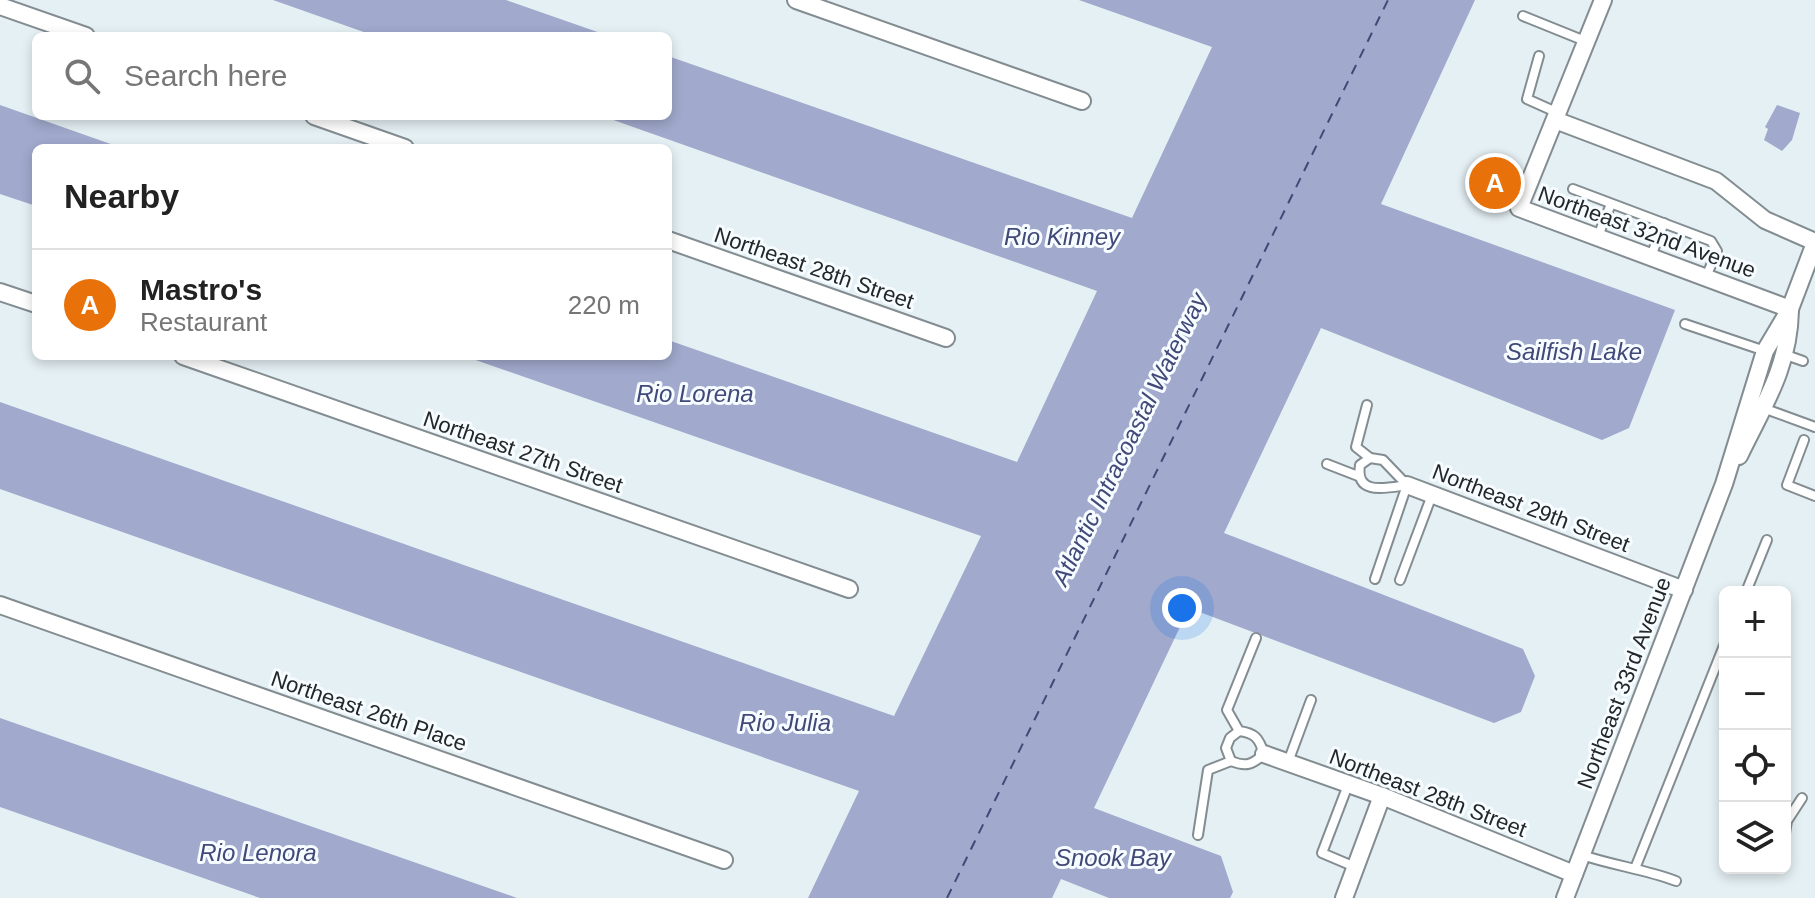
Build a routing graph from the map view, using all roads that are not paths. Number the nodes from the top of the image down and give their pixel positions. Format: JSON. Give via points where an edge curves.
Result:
{"nodes":[{"id":1,"x":796,"y":0,"type":"edge"},
{"id":2,"x":1603,"y":0,"type":"edge"},
{"id":3,"x":0,"y":6,"type":"edge"},
{"id":4,"x":1523,"y":16,"type":"dead end"},
{"id":5,"x":75,"y":32,"type":"edge"},
{"id":6,"x":1585,"y":41,"type":"junction"},
{"id":7,"x":1539,"y":56,"type":"dead end"},
{"id":8,"x":1082,"y":101,"type":"dead end"},
{"id":9,"x":1556,"y":116,"type":"junction"},
{"id":10,"x":325,"y":120,"type":"edge"},
{"id":11,"x":394,"y":144,"type":"edge"},
{"id":12,"x":1573,"y":189,"type":"dead end"},
{"id":13,"x":1611,"y":204,"type":"junction"},
{"id":14,"x":1664,"y":223,"type":"junction"},
{"id":15,"x":1598,"y":236,"type":"junction"},
{"id":16,"x":672,"y":241,"type":"edge"},
{"id":17,"x":1815,"y":243,"type":"edge"},
{"id":18,"x":1651,"y":256,"type":"junction"},
{"id":19,"x":1706,"y":277,"type":"junction"},
{"id":20,"x":0,"y":292,"type":"edge"},
{"id":21,"x":32,"y":303,"type":"edge"},
{"id":22,"x":1790,"y":309,"type":"junction"},
{"id":23,"x":1685,"y":324,"type":"dead end"},
{"id":24,"x":946,"y":338,"type":"dead end"},
{"id":25,"x":1765,"y":351,"type":"junction"},
{"id":26,"x":1786,"y":355,"type":"junction"},
{"id":27,"x":194,"y":360,"type":"edge"},
{"id":28,"x":1803,"y":361,"type":"dead end"},
{"id":29,"x":1367,"y":405,"type":"dead end"},
{"id":30,"x":1754,"y":406,"type":"junction"},
{"id":31,"x":1815,"y":427,"type":"edge"},
{"id":32,"x":1804,"y":440,"type":"dead end"},
{"id":33,"x":1370,"y":458,"type":"junction"},
{"id":34,"x":1327,"y":464,"type":"dead end"},
{"id":35,"x":1358,"y":476,"type":"junction"},
{"id":36,"x":1407,"y":485,"type":"junction"},
{"id":37,"x":1432,"y":495,"type":"junction"},
{"id":38,"x":1815,"y":496,"type":"edge"},
{"id":39,"x":1767,"y":540,"type":"dead end"},
{"id":40,"x":1375,"y":579,"type":"dead end"},
{"id":41,"x":1400,"y":580,"type":"dead end"},
{"id":42,"x":1748,"y":586,"type":"edge"},
{"id":43,"x":849,"y":589,"type":"dead end"},
{"id":44,"x":1684,"y":590,"type":"junction"},
{"id":45,"x":0,"y":605,"type":"edge"},
{"id":46,"x":1256,"y":638,"type":"dead end"},
{"id":47,"x":1719,"y":658,"type":"edge"},
{"id":48,"x":1311,"y":700,"type":"dead end"},
{"id":49,"x":1239,"y":731,"type":"junction"},
{"id":50,"x":1264,"y":754,"type":"junction"},
{"id":51,"x":1231,"y":761,"type":"junction"},
{"id":52,"x":1288,"y":762,"type":"junction"},
{"id":53,"x":1349,"y":784,"type":"junction"},
{"id":54,"x":1382,"y":796,"type":"junction"},
{"id":55,"x":1802,"y":798,"type":"dead end"},
{"id":56,"x":1791,"y":815,"type":"edge"},
{"id":57,"x":1198,"y":835,"type":"dead end"},
{"id":58,"x":1582,"y":855,"type":"junction"},
{"id":59,"x":724,"y":860,"type":"dead end"},
{"id":60,"x":1636,"y":866,"type":"junction"},
{"id":61,"x":1355,"y":867,"type":"junction"},
{"id":62,"x":1574,"y":874,"type":"junction"},
{"id":63,"x":1676,"y":881,"type":"dead end"},
{"id":64,"x":1344,"y":898,"type":"edge"},
{"id":65,"x":1565,"y":898,"type":"edge"}],
"edges":[{"from":1,"to":8,"type":"street"},
{"from":2,"to":6,"type":"street","name":"Northeast 32nd Avenue"},
{"from":3,"to":5,"type":"street"},
{"from":4,"to":6,"type":"lane"},
{"from":6,"to":9,"type":"street","name":"Northeast 32nd Avenue"},
{"from":7,"to":9,"type":"lane","via":[[1527,99]]},
{"from":9,"to":15,"type":"street","name":"Northeast 32nd Avenue","via":[[1519,208]]},
{"from":9,"to":17,"type":"street","via":[[1716,181],[1765,220]]},
{"from":10,"to":11,"type":"street"},
{"from":12,"to":13,"type":"lane"},
{"from":13,"to":14,"type":"lane"},
{"from":13,"to":15,"type":"lane"},
{"from":14,"to":18,"type":"lane"},
{"from":14,"to":19,"type":"lane","via":[[1716,245]]},
{"from":15,"to":18,"type":"street","name":"Northeast 32nd Avenue"},
{"from":16,"to":24,"type":"street","name":"Northeast 28th Street"},
{"from":17,"to":22,"type":"street","name":"Northeast 33rd Avenue"},
{"from":18,"to":19,"type":"street","name":"Northeast 32nd Avenue"},
{"from":19,"to":22,"type":"street","name":"Northeast 32nd Avenue"},
{"from":20,"to":21,"type":"street"},
{"from":22,"to":25,"type":"street","name":"Northeast 33rd Avenue"},
{"from":22,"to":26,"type":"street","name":"Northeast 33rd Avenue"},
{"from":23,"to":25,"type":"lane"},
{"from":25,"to":30,"type":"street","name":"Northeast 33rd Avenue"},
{"from":26,"to":28,"type":"lane"},
{"from":26,"to":30,"type":"street","name":"Northeast 33rd Avenue"},
{"from":27,"to":43,"type":"street","name":"Northeast 27th Street"},
{"from":29,"to":33,"type":"lane","via":[[1356,447]]},
{"from":30,"to":31,"type":"lane"},
{"from":30,"to":44,"type":"street","name":"Northeast 33rd Avenue"},
{"from":32,"to":38,"type":"lane","via":[[1787,485]]},
{"from":33,"to":35,"type":"lane","via":[[1360,465]]},
{"from":33,"to":36,"type":"lane","via":[[1383,460]]},
{"from":34,"to":35,"type":"lane"},
{"from":35,"to":36,"type":"lane","via":[[1373,489]]},
{"from":36,"to":37,"type":"street","name":"Northeast 29th Street"},
{"from":36,"to":40,"type":"lane"},
{"from":37,"to":41,"type":"lane"},
{"from":37,"to":44,"type":"street","name":"Northeast 29th Street"},
{"from":39,"to":42,"type":"lane"},
{"from":44,"to":58,"type":"street","name":"Northeast 33rd Avenue"},
{"from":45,"to":59,"type":"street","name":"Northeast 26th Place"},
{"from":46,"to":49,"type":"lane","via":[[1227,710]]},
{"from":47,"to":60,"type":"lane"},
{"from":48,"to":52,"type":"lane"},
{"from":49,"to":50,"type":"lane","via":[[1260,740]]},
{"from":49,"to":51,"type":"lane","via":[[1226,748]]},
{"from":50,"to":51,"type":"lane","via":[[1253,764]]},
{"from":50,"to":52,"type":"street","name":"Northeast 28th Street"},
{"from":51,"to":57,"type":"lane","via":[[1208,770]]},
{"from":52,"to":53,"type":"street","name":"Northeast 28th Street"},
{"from":53,"to":54,"type":"street","name":"Northeast 28th Street"},
{"from":53,"to":61,"type":"lane","via":[[1322,853]]},
{"from":54,"to":61,"type":"street"},
{"from":54,"to":62,"type":"street","name":"Northeast 28th Street"},
{"from":55,"to":56,"type":"lane"},
{"from":58,"to":60,"type":"lane","via":[[1619,868]]},
{"from":58,"to":62,"type":"street","name":"Northeast 33rd Avenue"},
{"from":60,"to":63,"type":"lane"},
{"from":61,"to":64,"type":"street"},
{"from":62,"to":65,"type":"street","name":"Northeast 33rd Avenue"}]}
